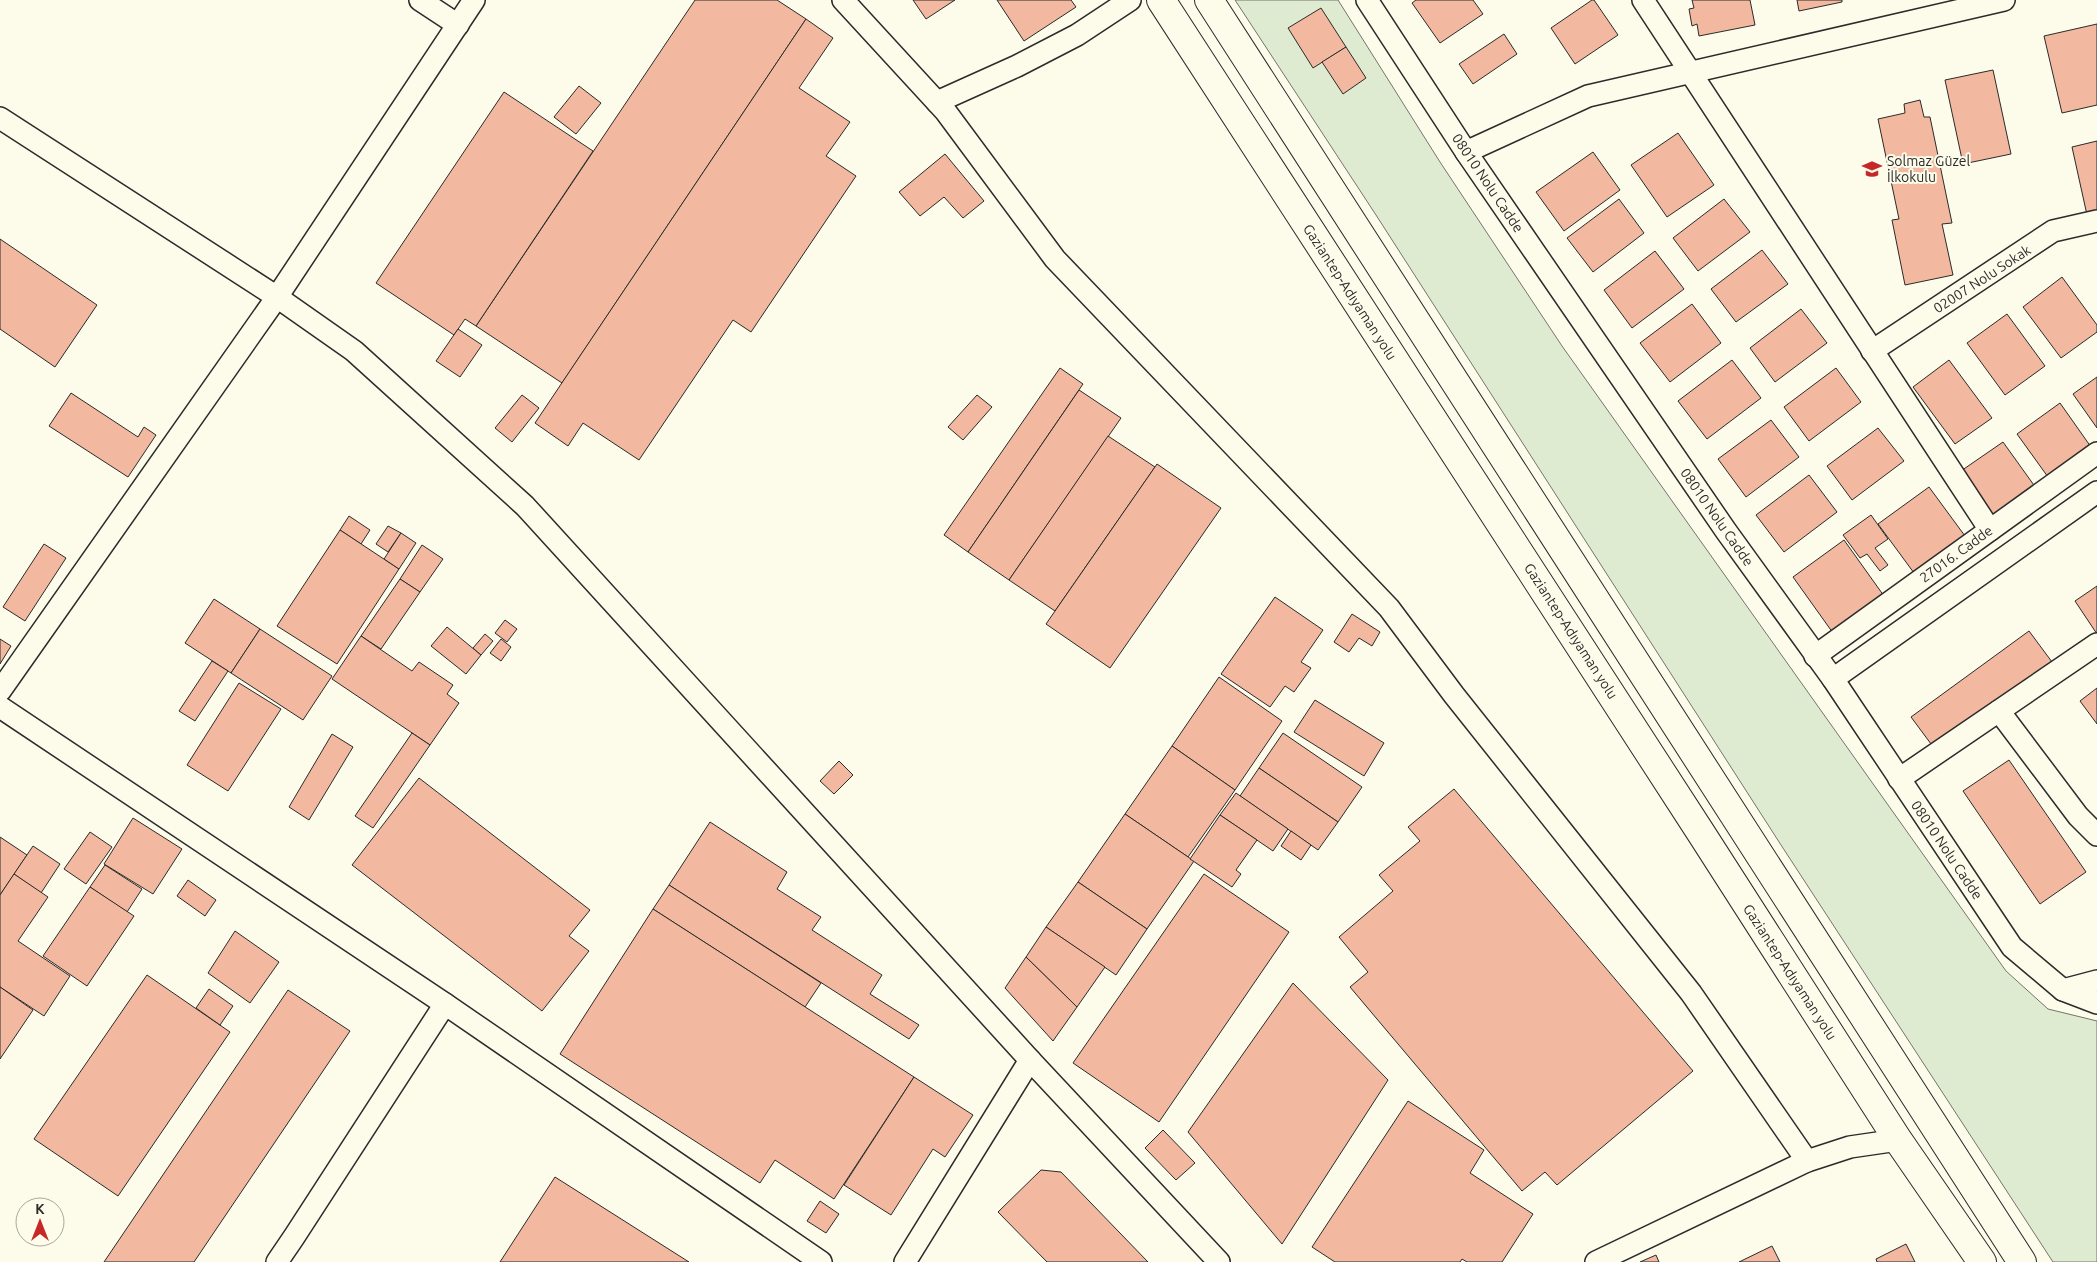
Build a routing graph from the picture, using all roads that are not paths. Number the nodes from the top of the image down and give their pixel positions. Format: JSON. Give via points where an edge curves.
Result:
{"nodes":[{"id":1,"x":420,"y":0,"type":"edge"},
{"id":2,"x":474,"y":0,"type":"edge"},
{"id":3,"x":843,"y":0,"type":"edge"},
{"id":4,"x":1130,"y":0,"type":"edge"},
{"id":5,"x":1160,"y":0,"type":"edge"},
{"id":6,"x":1209,"y":0,"type":"edge"},
{"id":7,"x":1366,"y":0,"type":"edge"},
{"id":8,"x":1643,"y":0,"type":"edge"},
{"id":9,"x":2004,"y":0,"type":"edge"},
{"id":10,"x":458,"y":25,"type":"junction"},
{"id":11,"x":1691,"y":72,"type":"junction"},
{"id":12,"x":937,"y":102,"type":"junction"},
{"id":13,"x":0,"y":118,"type":"edge"},
{"id":14,"x":1466,"y":152,"type":"junction"},
{"id":15,"x":2097,"y":222,"type":"edge"},
{"id":16,"x":277,"y":297,"type":"junction"},
{"id":17,"x":1872,"y":350,"type":"junction"},
{"id":18,"x":2097,"y":454,"type":"edge"},
{"id":19,"x":2097,"y":492,"type":"edge"},
{"id":20,"x":1990,"y":530,"type":"junction"},
{"id":21,"x":2097,"y":644,"type":"edge"},
{"id":22,"x":1815,"y":656,"type":"junction"},
{"id":23,"x":1833,"y":679,"type":"junction"},
{"id":24,"x":0,"y":691,"type":"edge"},
{"id":25,"x":0,"y":707,"type":"edge"},
{"id":26,"x":1999,"y":711,"type":"junction"},
{"id":27,"x":1899,"y":779,"type":"junction"},
{"id":28,"x":2097,"y":835,"type":"edge"},
{"id":29,"x":2097,"y":981,"type":"edge"},
{"id":30,"x":2063,"y":990,"type":"junction"},
{"id":31,"x":2097,"y":1003,"type":"edge"},
{"id":32,"x":445,"y":1004,"type":"junction"},
{"id":33,"x":1030,"y":1060,"type":"junction"},
{"id":34,"x":1898,"y":1140,"type":"junction"},
{"id":35,"x":1807,"y":1162,"type":"junction"},
{"id":36,"x":1932,"y":1189,"type":"junction"},
{"id":37,"x":277,"y":1262,"type":"edge"},
{"id":38,"x":821,"y":1262,"type":"edge"},
{"id":39,"x":905,"y":1262,"type":"edge"},
{"id":40,"x":1219,"y":1262,"type":"edge"},
{"id":41,"x":1596,"y":1262,"type":"edge"},
{"id":42,"x":1962,"y":1262,"type":"edge"},
{"id":43,"x":1982,"y":1262,"type":"edge"},
{"id":44,"x":2022,"y":1262,"type":"edge"}],
"edges":[{"from":1,"to":10,"type":"street"},
{"from":2,"to":10,"type":"street"},
{"from":3,"to":12,"type":"street"},
{"from":4,"to":12,"type":"street","via":[[1077,36]]},
{"from":5,"to":34,"type":"highway","name":"Gaziantep-Adıyaman yolu"},
{"from":6,"to":44,"type":"highway"},
{"from":7,"to":14,"type":"street","name":"08010 Nolu Cadde"},
{"from":8,"to":11,"type":"street"},
{"from":9,"to":11,"type":"street"},
{"from":10,"to":16,"type":"street"},
{"from":11,"to":14,"type":"street","via":[[1588,96]]},
{"from":11,"to":17,"type":"street"},
{"from":12,"to":35,"type":"street","via":[[1055,259],[1389,608],[1454,695],[1691,993]]},
{"from":13,"to":16,"type":"street"},
{"from":14,"to":22,"type":"street","name":"08010 Nolu Cadde"},
{"from":15,"to":17,"type":"street","name":"02007 Nolu Sokak","via":[[2054,231]]},
{"from":16,"to":24,"type":"street"},
{"from":16,"to":33,"type":"street","via":[[354,351],[526,506]]},
{"from":17,"to":20,"type":"street"},
{"from":18,"to":20,"type":"street","name":"27016. Cadde"},
{"from":19,"to":23,"type":"street"},
{"from":20,"to":22,"type":"street","name":"27016. Cadde"},
{"from":21,"to":26,"type":"street"},
{"from":22,"to":23,"type":"street","name":"08010 Nolu Cadde"},
{"from":23,"to":27,"type":"street","name":"08010 Nolu Cadde"},
{"from":25,"to":32,"type":"street"},
{"from":26,"to":27,"type":"street"},
{"from":26,"to":28,"type":"street","via":[[2078,816]]},
{"from":27,"to":30,"type":"street","name":"08010 Nolu Cadde","via":[[2012,947]]},
{"from":29,"to":30,"type":"street"},
{"from":30,"to":31,"type":"street","name":"08010 Nolu Cadde"},
{"from":32,"to":37,"type":"street"},
{"from":32,"to":38,"type":"street"},
{"from":33,"to":39,"type":"street"},
{"from":33,"to":40,"type":"street"},
{"from":34,"to":35,"type":"street","via":[[1850,1147]]},
{"from":34,"to":36,"type":"highway","name":"Gaziantep-Adıyaman yolu"},
{"from":35,"to":41,"type":"street"},
{"from":36,"to":42,"type":"highway"},
{"from":36,"to":43,"type":"highway","name":"Gaziantep-Adıyaman yolu"}]}
